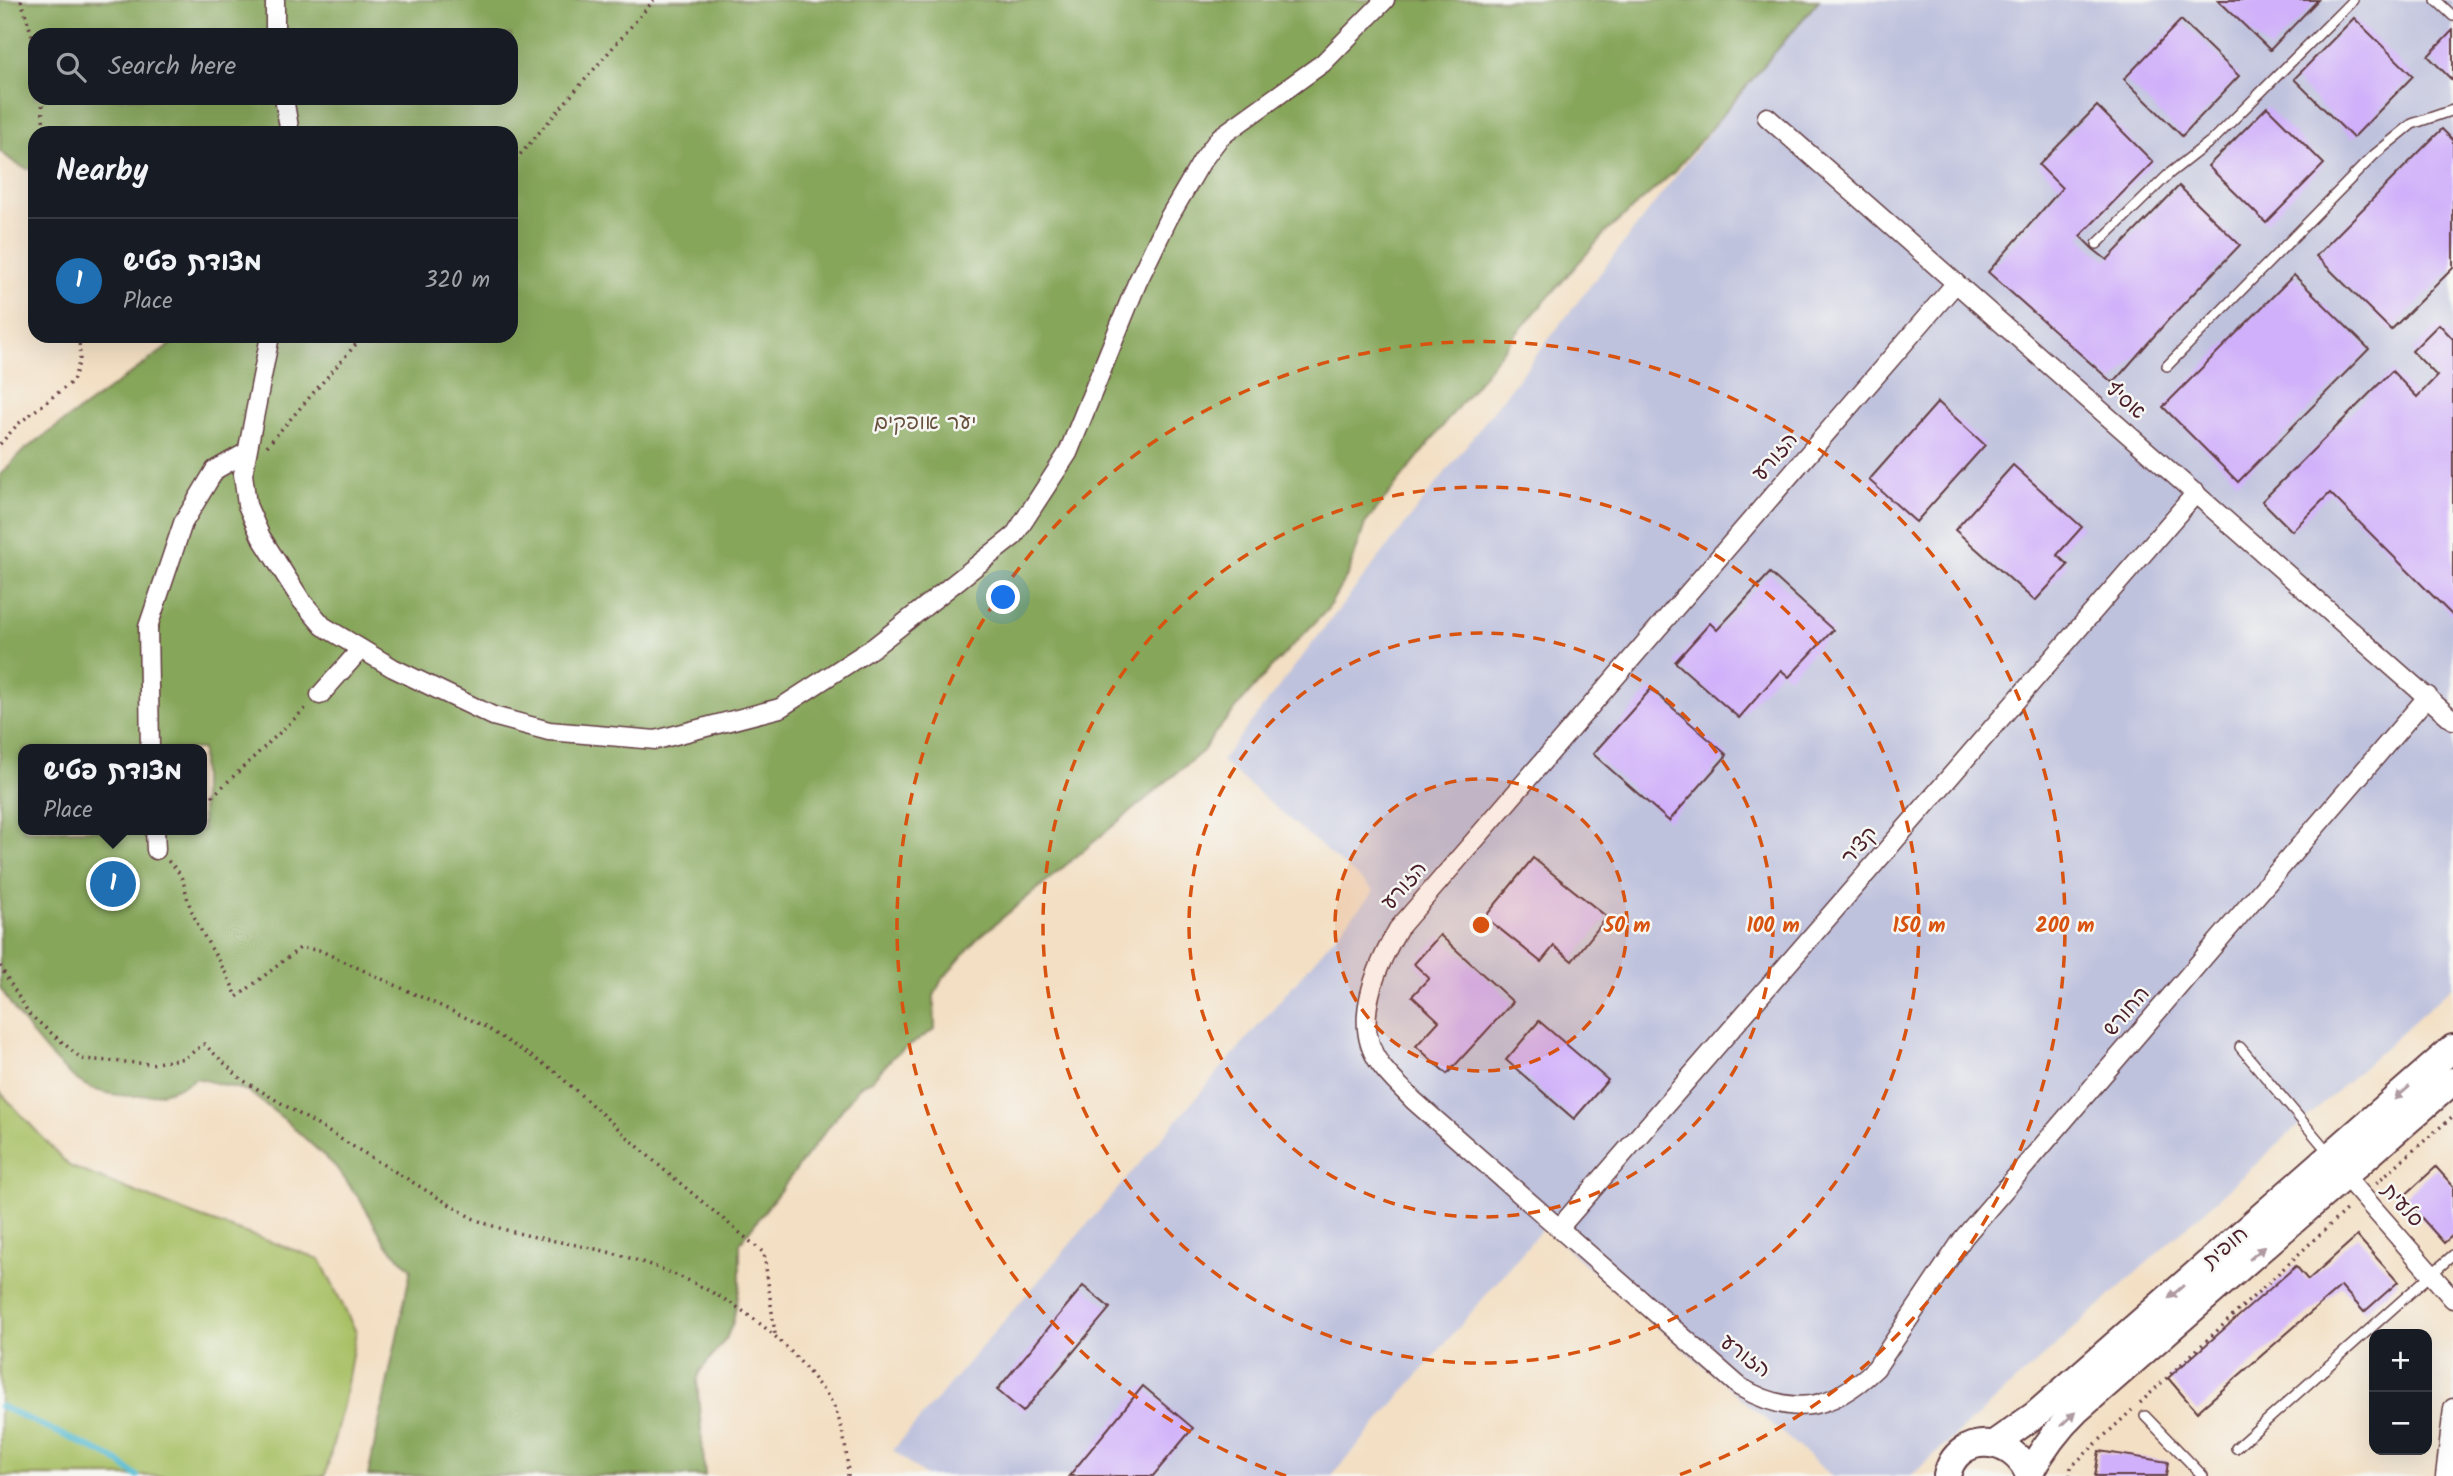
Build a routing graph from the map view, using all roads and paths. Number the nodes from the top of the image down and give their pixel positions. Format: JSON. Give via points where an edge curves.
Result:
{"nodes":[{"id":1,"x":21,"y":0,"type":"edge"},
{"id":2,"x":275,"y":0,"type":"edge"},
{"id":3,"x":654,"y":0,"type":"edge"},
{"id":4,"x":1385,"y":0,"type":"edge"},
{"id":5,"x":2353,"y":0,"type":"edge"},
{"id":6,"x":2436,"y":0,"type":"edge"},
{"id":7,"x":2453,"y":16,"type":"edge"},
{"id":8,"x":30,"y":28,"type":"edge"},
{"id":9,"x":275,"y":28,"type":"edge"},
{"id":10,"x":42,"y":105,"type":"edge"},
{"id":11,"x":285,"y":105,"type":"edge"},
{"id":12,"x":2453,"y":110,"type":"edge"},
{"id":13,"x":1767,"y":117,"type":"dead end"},
{"id":14,"x":44,"y":126,"type":"edge"},
{"id":15,"x":289,"y":126,"type":"edge"},
{"id":16,"x":518,"y":157,"type":"edge"},
{"id":17,"x":2097,"y":244,"type":"dead end"},
{"id":18,"x":1956,"y":283,"type":"junction"},
{"id":19,"x":79,"y":343,"type":"edge"},
{"id":20,"x":269,"y":343,"type":"edge"},
{"id":21,"x":357,"y":343,"type":"edge"},
{"id":22,"x":2166,"y":366,"type":"dead end"},
{"id":23,"x":0,"y":444,"type":"edge"},
{"id":24,"x":247,"y":452,"type":"junction"},
{"id":25,"x":243,"y":474,"type":"junction"},
{"id":26,"x":2196,"y":493,"type":"junction"},
{"id":27,"x":361,"y":649,"type":"junction"},
{"id":28,"x":320,"y":695,"type":"joint"},
{"id":29,"x":2428,"y":696,"type":"junction"},
{"id":30,"x":2453,"y":720,"type":"edge"},
{"id":31,"x":150,"y":744,"type":"edge"},
{"id":32,"x":207,"y":801,"type":"edge"},
{"id":33,"x":155,"y":835,"type":"edge"},
{"id":34,"x":156,"y":850,"type":"joint"},
{"id":35,"x":0,"y":966,"type":"edge"},
{"id":36,"x":2240,"y":1047,"type":"dead end"},
{"id":37,"x":2453,"y":1048,"type":"edge"},
{"id":38,"x":2453,"y":1081,"type":"edge"},
{"id":39,"x":2453,"y":1116,"type":"edge"},
{"id":40,"x":2346,"y":1175,"type":"junction"},
{"id":41,"x":1559,"y":1228,"type":"junction"},
{"id":42,"x":2453,"y":1255,"type":"edge"},
{"id":43,"x":2432,"y":1273,"type":"junction"},
{"id":44,"x":2453,"y":1299,"type":"edge"},
{"id":45,"x":775,"y":1336,"type":"junction"},
{"id":46,"x":1876,"y":1368,"type":"joint"},
{"id":47,"x":2453,"y":1408,"type":"edge"},
{"id":48,"x":2145,"y":1416,"type":"dead end"},
{"id":49,"x":1995,"y":1444,"type":"junction"},
{"id":50,"x":2236,"y":1448,"type":"dead end"},
{"id":51,"x":2448,"y":1465,"type":"edge"},
{"id":52,"x":2029,"y":1475,"type":"edge"},
{"id":53,"x":848,"y":1476,"type":"edge"},
{"id":54,"x":1947,"y":1476,"type":"edge"},
{"id":55,"x":2070,"y":1476,"type":"edge"},
{"id":56,"x":2203,"y":1476,"type":"edge"}],
"edges":[{"from":1,"to":8,"type":"path"},
{"from":2,"to":9,"type":"street"},
{"from":3,"to":16,"type":"path"},
{"from":4,"to":27,"type":"street","via":[[1323,63],[1220,137],[1202,161],[1138,283],[1068,453],[1014,536],[874,647],[780,708],[656,740],[549,731],[493,716]]},
{"from":5,"to":17,"type":"lane","via":[[2216,137],[2170,173]]},
{"from":6,"to":7,"type":"lane"},
{"from":10,"to":14,"type":"path"},
{"from":11,"to":15,"type":"street"},
{"from":12,"to":22,"type":"lane","via":[[2412,124],[2374,155]]},
{"from":13,"to":18,"type":"street","name":"אסיף"},
{"from":18,"to":26,"type":"street","name":"אסיף"},
{"from":18,"to":41,"type":"street","name":"הזורע","via":[[1398,929],[1381,958],[1368,1014],[1369,1040],[1378,1062],[1413,1100]]},
{"from":19,"to":23,"type":"path","via":[[73,381]]},
{"from":20,"to":24,"type":"street"},
{"from":21,"to":25,"type":"path"},
{"from":24,"to":25,"type":"street"},
{"from":24,"to":31,"type":"street","via":[[215,470],[183,523],[148,627]]},
{"from":25,"to":27,"type":"street","via":[[247,505],[261,537],[301,600],[323,626]]},
{"from":26,"to":29,"type":"street","name":"אסיף"},
{"from":26,"to":41,"type":"street","name":"קציר"},
{"from":27,"to":28,"type":"street"},
{"from":28,"to":32,"type":"path"},
{"from":29,"to":30,"type":"street","name":"אסיף"},
{"from":29,"to":46,"type":"street","name":"החורש","via":[[1964,1237]]},
{"from":33,"to":34,"type":"street"},
{"from":34,"to":45,"type":"path","via":[[182,874],[191,909],[237,997],[300,948],[319,950],[482,1025],[552,1070],[764,1253]]},
{"from":35,"to":45,"type":"path","via":[[29,1014],[82,1059],[151,1064],[185,1058],[204,1044],[241,1079],[472,1218],[498,1230],[615,1254],[661,1269],[722,1296]]},
{"from":36,"to":40,"type":"lane"},
{"from":37,"to":40,"type":"main road","name":"חופית","one_way":true},
{"from":38,"to":40,"type":"main road","name":"חופית"},
{"from":39,"to":40,"type":"path"},
{"from":40,"to":43,"type":"street","name":"סלעית"},
{"from":40,"to":49,"type":"main road","name":"חופית","one_way":true},
{"from":52,"to":40,"type":"main road","name":"חופית","one_way":true,"via":[[2043,1448],[2076,1411]]},
{"from":40,"to":55,"type":"path","via":[[2071,1467]]},
{"from":41,"to":46,"type":"street","name":"הזורע","via":[[1740,1387],[1758,1397],[1784,1405],[1814,1406],[1860,1384]]},
{"from":42,"to":43,"type":"lane"},
{"from":43,"to":44,"type":"street","name":"סלעית"},
{"from":43,"to":50,"type":"lane"},
{"from":45,"to":53,"type":"path","via":[[796,1355],[834,1406],[846,1440]]},
{"from":47,"to":51,"type":"street"},
{"from":48,"to":56,"type":"lane"},
{"from":49,"to":52,"type":"main road","via":[[2016,1454]]},
{"from":49,"to":54,"type":"main road","via":[[1966,1449],[1955,1458]]}]}
